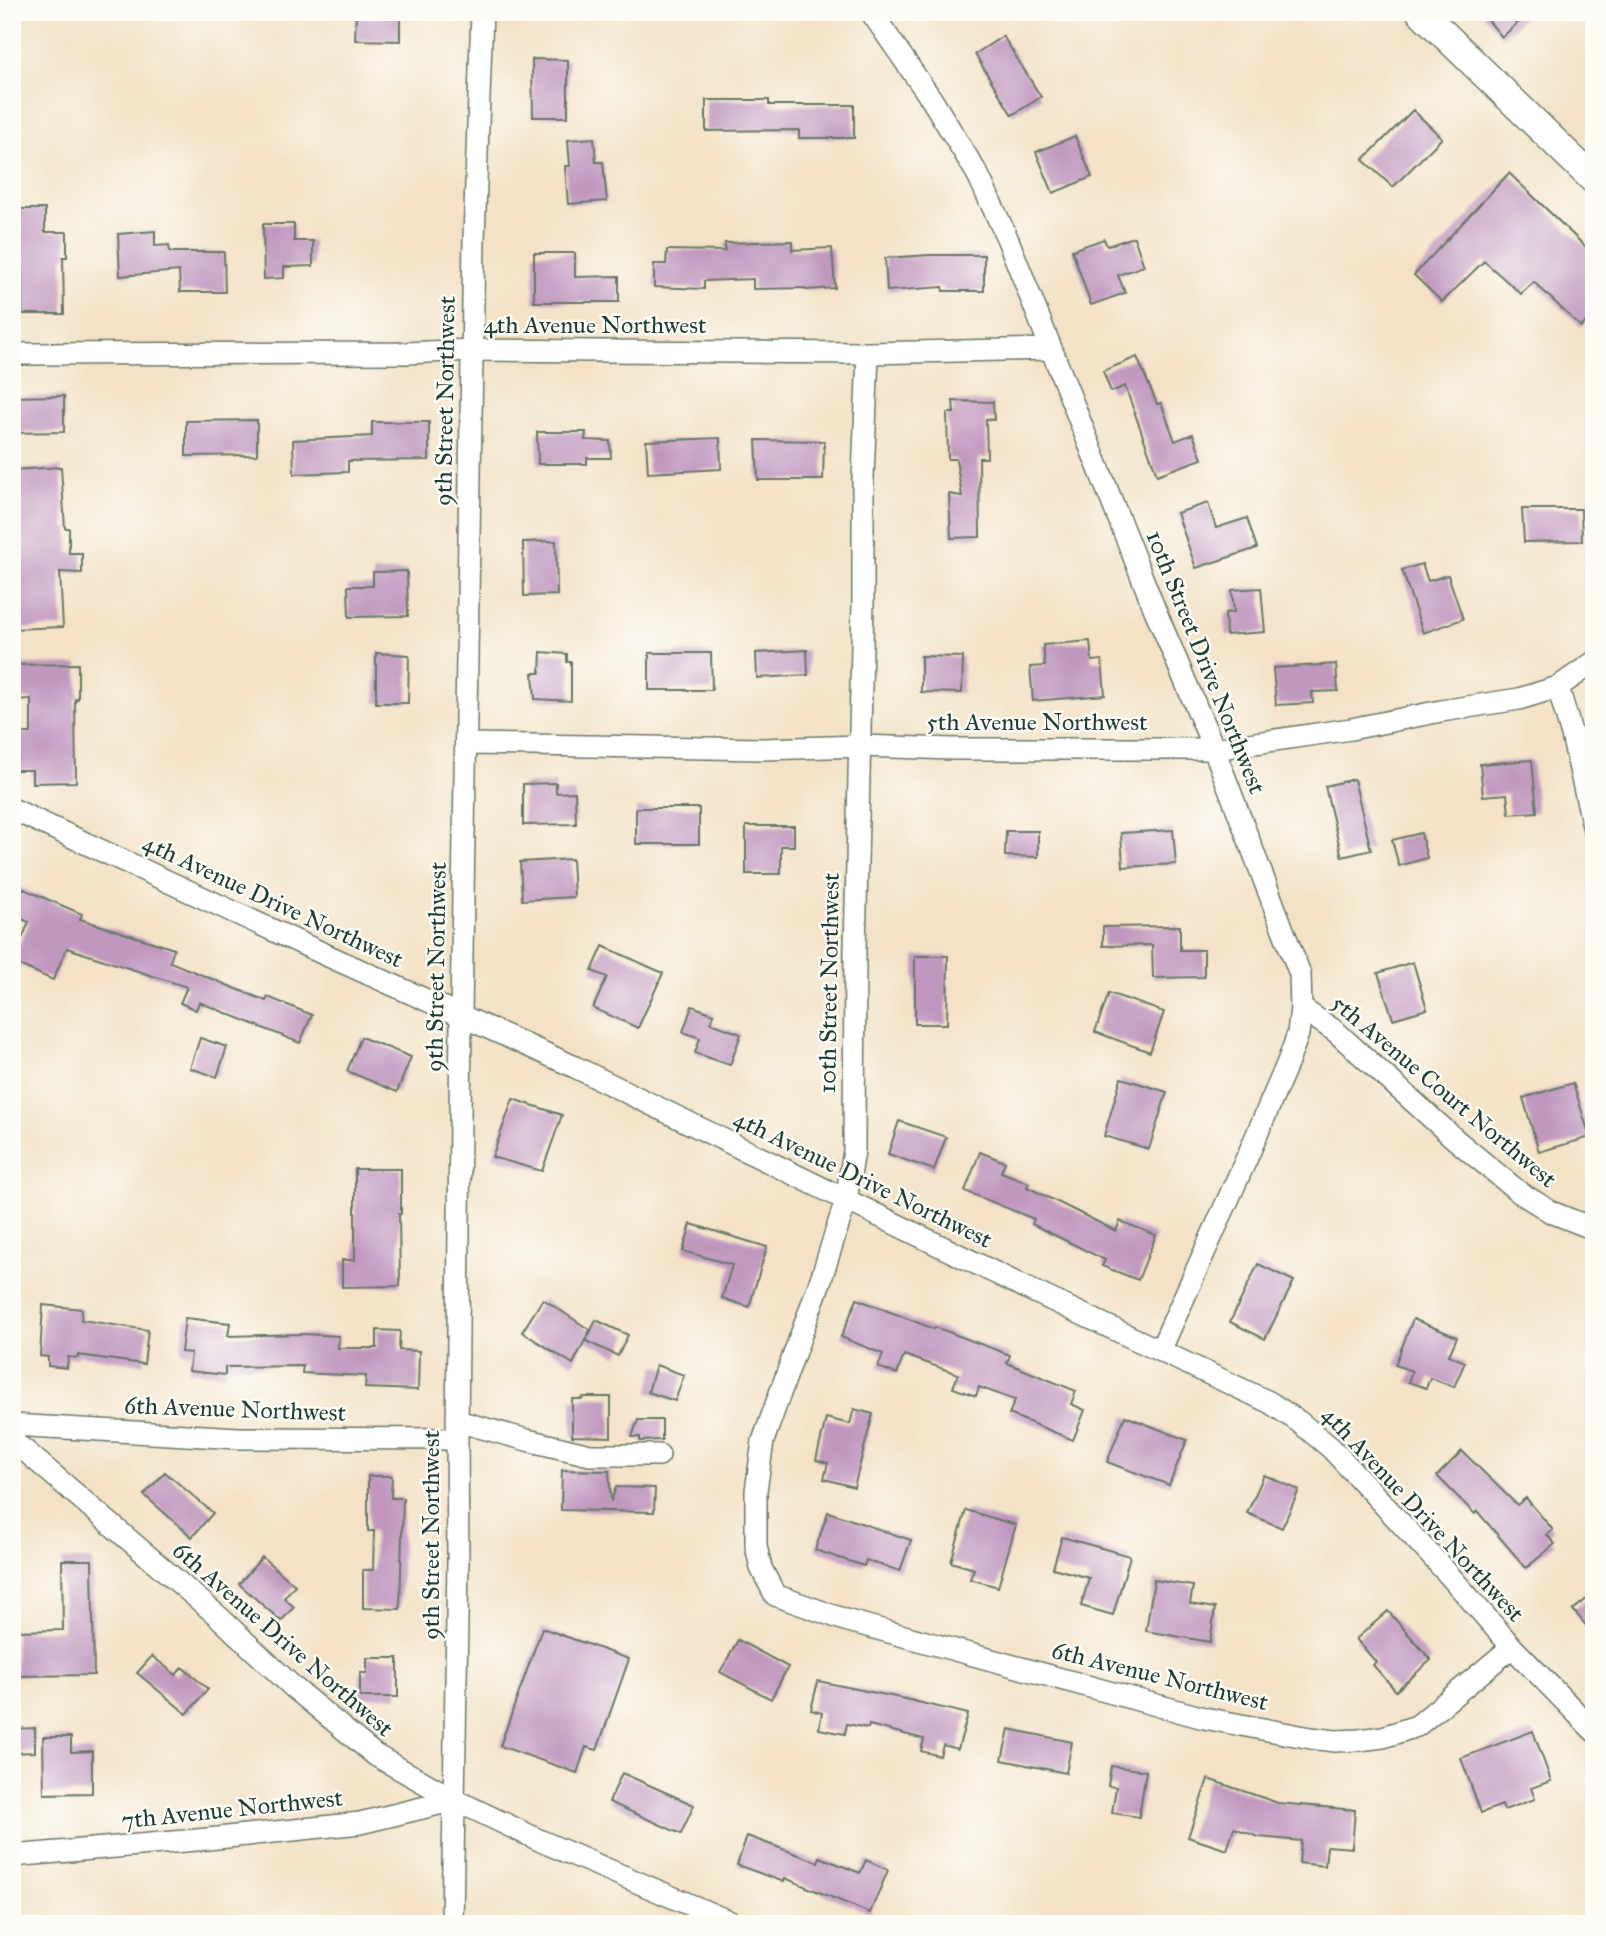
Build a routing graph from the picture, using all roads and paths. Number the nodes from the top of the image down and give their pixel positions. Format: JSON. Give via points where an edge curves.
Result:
{"nodes":[{"id":1,"x":482,"y":12,"type":"edge"},
{"id":2,"x":871,"y":12,"type":"edge"},
{"id":3,"x":1420,"y":12,"type":"edge"},
{"id":4,"x":1594,"y":180,"type":"edge"},
{"id":5,"x":1051,"y":349,"type":"junction"},
{"id":6,"x":472,"y":350,"type":"junction"},
{"id":7,"x":868,"y":353,"type":"junction"},
{"id":8,"x":12,"y":354,"type":"edge"},
{"id":9,"x":1594,"y":662,"type":"edge"},
{"id":10,"x":1558,"y":687,"type":"junction"},
{"id":11,"x":466,"y":744,"type":"junction"},
{"id":12,"x":860,"y":746,"type":"junction"},
{"id":13,"x":1214,"y":749,"type":"junction"},
{"id":14,"x":12,"y":809,"type":"edge"},
{"id":15,"x":1594,"y":830,"type":"edge"},
{"id":16,"x":1301,"y":1008,"type":"junction"},
{"id":17,"x":461,"y":1015,"type":"junction"},
{"id":18,"x":846,"y":1200,"type":"junction"},
{"id":19,"x":1594,"y":1229,"type":"edge"},
{"id":20,"x":1160,"y":1351,"type":"junction"},
{"id":21,"x":12,"y":1425,"type":"edge"},
{"id":22,"x":457,"y":1430,"type":"junction"},
{"id":23,"x":12,"y":1442,"type":"edge"},
{"id":24,"x":659,"y":1455,"type":"dead end"},
{"id":25,"x":775,"y":1595,"type":"joint"},
{"id":26,"x":1512,"y":1647,"type":"junction"},
{"id":27,"x":1594,"y":1731,"type":"edge"},
{"id":28,"x":455,"y":1800,"type":"junction"},
{"id":29,"x":12,"y":1856,"type":"edge"},
{"id":30,"x":453,"y":1924,"type":"edge"},
{"id":31,"x":735,"y":1924,"type":"edge"}],
"edges":[{"from":1,"to":6,"type":"street","name":"9th Street Northwest"},
{"from":2,"to":5,"type":"street","name":"10th Street Drive Northwest","via":[[978,176]]},
{"from":3,"to":4,"type":"main road"},
{"from":5,"to":7,"type":"street","name":"4th Avenue Northwest"},
{"from":5,"to":13,"type":"street","name":"10th Street Drive Northwest"},
{"from":6,"to":7,"type":"street","name":"4th Avenue Northwest"},
{"from":6,"to":8,"type":"street","name":"4th Avenue Northwest"},
{"from":6,"to":11,"type":"street","name":"9th Street Northwest"},
{"from":7,"to":12,"type":"street","name":"10th Street Northwest"},
{"from":9,"to":10,"type":"street","name":"5th Avenue Northwest"},
{"from":10,"to":13,"type":"street","name":"5th Avenue Northwest","via":[[1519,699]]},
{"from":10,"to":15,"type":"street"},
{"from":11,"to":12,"type":"street","name":"5th Avenue Northwest"},
{"from":11,"to":17,"type":"street","name":"9th Street Northwest"},
{"from":12,"to":13,"type":"street","name":"5th Avenue Northwest"},
{"from":12,"to":18,"type":"street","name":"10th Street Northwest","via":[[854,1151]]},
{"from":13,"to":16,"type":"street","name":"10th Street Drive Northwest","via":[[1300,974]]},
{"from":14,"to":17,"type":"street","name":"4th Avenue Drive Northwest"},
{"from":16,"to":19,"type":"street","name":"5th Avenue Court Northwest","via":[[1335,1031],[1519,1192],[1551,1212]]},
{"from":16,"to":20,"type":"street","name":"10th Street Drive Northwest","via":[[1288,1062]]},
{"from":17,"to":18,"type":"street","name":"4th Avenue Drive Northwest"},
{"from":17,"to":22,"type":"street","name":"9th Street Northwest"},
{"from":18,"to":20,"type":"street","name":"4th Avenue Drive Northwest"},
{"from":18,"to":25,"type":"street","name":"10th Street Northwest","via":[[763,1441],[756,1546]]},
{"from":20,"to":26,"type":"street","name":"4th Avenue Drive Northwest","via":[[1298,1420],[1331,1448]]},
{"from":21,"to":22,"type":"street","name":"6th Avenue Northwest","via":[[239,1438]]},
{"from":22,"to":24,"type":"street","name":"6th Avenue Northwest","via":[[590,1455]]},
{"from":22,"to":28,"type":"street","name":"9th Street Northwest"},
{"from":23,"to":28,"type":"street","name":"6th Avenue Drive Northwest","via":[[375,1755]]},
{"from":25,"to":26,"type":"street","name":"6th Avenue Northwest","via":[[845,1620],[1204,1718],[1335,1741],[1383,1737],[1417,1726]]},
{"from":26,"to":27,"type":"street","name":"4th Avenue Drive Northwest"},
{"from":28,"to":29,"type":"street","name":"7th Avenue Northwest","via":[[360,1823]]},
{"from":28,"to":30,"type":"street","name":"9th Street Northwest"},
{"from":28,"to":31,"type":"street","name":"6th Avenue Drive Northwest"}]}
